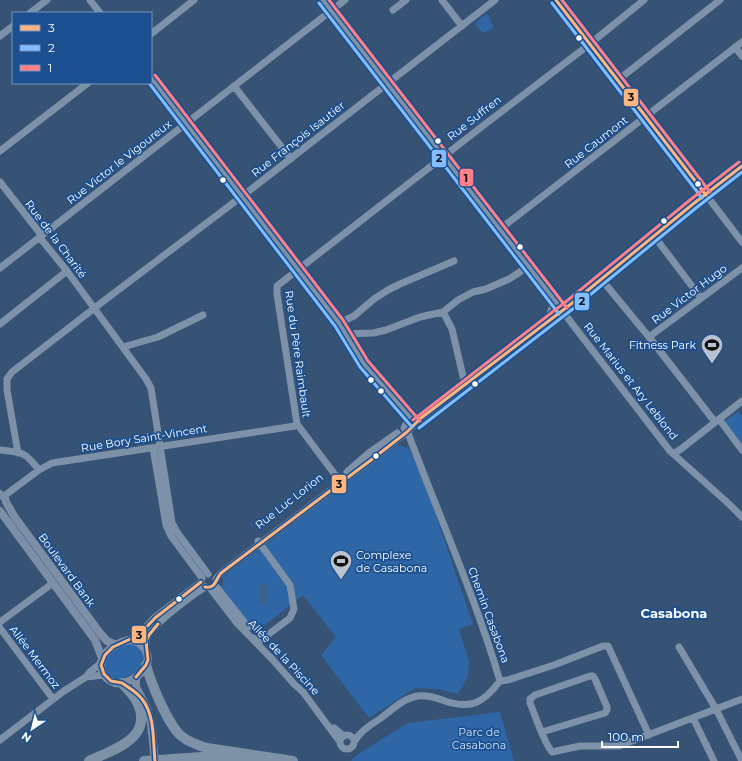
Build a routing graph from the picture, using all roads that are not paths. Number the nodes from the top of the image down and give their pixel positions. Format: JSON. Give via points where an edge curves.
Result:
{"nodes":[{"id":1,"x":47,"y":0,"type":"edge"},
{"id":2,"x":90,"y":0,"type":"edge"},
{"id":3,"x":194,"y":0,"type":"edge"},
{"id":4,"x":323,"y":0,"type":"edge"},
{"id":5,"x":345,"y":0,"type":"edge"},
{"id":6,"x":406,"y":0,"type":"edge"},
{"id":7,"x":442,"y":0,"type":"edge"},
{"id":8,"x":495,"y":0,"type":"edge"},
{"id":9,"x":556,"y":0,"type":"edge"},
{"id":10,"x":644,"y":0,"type":"edge"},
{"id":11,"x":720,"y":0,"type":"edge"},
{"id":12,"x":392,"y":10,"type":"dead end"},
{"id":13,"x":331,"y":11,"type":"junction"},
{"id":14,"x":31,"y":12,"type":"edge"},
{"id":15,"x":99,"y":12,"type":"edge"},
{"id":16,"x":462,"y":26,"type":"junction"},
{"id":17,"x":12,"y":27,"type":"edge"},
{"id":18,"x":152,"y":33,"type":"edge"},
{"id":19,"x":0,"y":36,"type":"edge"},
{"id":20,"x":742,"y":42,"type":"edge"},
{"id":21,"x":590,"y":43,"type":"junction"},
{"id":22,"x":735,"y":47,"type":"junction"},
{"id":23,"x":742,"y":56,"type":"edge"},
{"id":24,"x":152,"y":79,"type":"edge"},
{"id":25,"x":618,"y":80,"type":"junction"},
{"id":26,"x":87,"y":84,"type":"edge"},
{"id":27,"x":387,"y":84,"type":"junction"},
{"id":28,"x":234,"y":86,"type":"junction"},
{"id":29,"x":646,"y":117,"type":"junction"},
{"id":30,"x":186,"y":124,"type":"junction"},
{"id":31,"x":0,"y":151,"type":"edge"},
{"id":32,"x":444,"y":156,"type":"junction"},
{"id":33,"x":291,"y":159,"type":"junction"},
{"id":34,"x":742,"y":166,"type":"edge"},
{"id":35,"x":0,"y":182,"type":"edge"},
{"id":36,"x":706,"y":195,"type":"junction"},
{"id":37,"x":243,"y":196,"type":"junction"},
{"id":38,"x":500,"y":229,"type":"junction"},
{"id":39,"x":654,"y":236,"type":"junction"},
{"id":40,"x":41,"y":237,"type":"junction"},
{"id":41,"x":742,"y":242,"type":"edge"},
{"id":42,"x":454,"y":261,"type":"dead end"},
{"id":43,"x":529,"y":266,"type":"junction"},
{"id":44,"x":0,"y":268,"type":"edge"},
{"id":45,"x":742,"y":268,"type":"edge"},
{"id":46,"x":299,"y":269,"type":"junction"},
{"id":47,"x":67,"y":271,"type":"junction"},
{"id":48,"x":602,"y":280,"type":"junction"},
{"id":49,"x":701,"y":298,"type":"junction"},
{"id":50,"x":555,"y":301,"type":"junction"},
{"id":51,"x":94,"y":308,"type":"junction"},
{"id":52,"x":563,"y":311,"type":"junction"},
{"id":53,"x":443,"y":312,"type":"junction"},
{"id":54,"x":202,"y":315,"type":"dead end"},
{"id":55,"x":547,"y":322,"type":"junction"},
{"id":56,"x":339,"y":323,"type":"junction"},
{"id":57,"x":0,"y":324,"type":"edge"},
{"id":58,"x":345,"y":334,"type":"junction"},
{"id":59,"x":649,"y":337,"type":"junction"},
{"id":60,"x":123,"y":347,"type":"junction"},
{"id":61,"x":465,"y":385,"type":"junction"},
{"id":62,"x":740,"y":403,"type":"edge"},
{"id":63,"x":742,"y":411,"type":"edge"},
{"id":64,"x":407,"y":413,"type":"junction"},
{"id":65,"x":417,"y":421,"type":"junction"},
{"id":66,"x":717,"y":421,"type":"junction"},
{"id":67,"x":297,"y":424,"type":"junction"},
{"id":68,"x":406,"y":430,"type":"junction"},
{"id":69,"x":156,"y":447,"type":"junction"},
{"id":70,"x":0,"y":450,"type":"edge"},
{"id":71,"x":742,"y":450,"type":"edge"},
{"id":72,"x":18,"y":452,"type":"junction"},
{"id":73,"x":673,"y":454,"type":"junction"},
{"id":74,"x":38,"y":470,"type":"junction"},
{"id":75,"x":335,"y":483,"type":"junction"},
{"id":76,"x":2,"y":496,"type":"edge"},
{"id":77,"x":0,"y":510,"type":"edge"},
{"id":78,"x":742,"y":517,"type":"edge"},
{"id":79,"x":259,"y":542,"type":"junction"},
{"id":80,"x":209,"y":581,"type":"junction"},
{"id":81,"x":54,"y":583,"type":"junction"},
{"id":82,"x":0,"y":622,"type":"edge"},
{"id":83,"x":0,"y":628,"type":"edge"},
{"id":84,"x":253,"y":638,"type":"junction"},
{"id":85,"x":129,"y":640,"type":"junction"},
{"id":86,"x":261,"y":640,"type":"junction"},
{"id":87,"x":116,"y":645,"type":"junction"},
{"id":88,"x":679,"y":647,"type":"dead end"},
{"id":89,"x":146,"y":651,"type":"junction"},
{"id":90,"x":102,"y":660,"type":"junction"},
{"id":91,"x":146,"y":666,"type":"junction"},
{"id":92,"x":104,"y":675,"type":"junction"},
{"id":93,"x":86,"y":677,"type":"junction"},
{"id":94,"x":136,"y":677,"type":"junction"},
{"id":95,"x":500,"y":680,"type":"junction"},
{"id":96,"x":122,"y":683,"type":"junction"},
{"id":97,"x":142,"y":698,"type":"junction"},
{"id":98,"x":53,"y":699,"type":"junction"},
{"id":99,"x":742,"y":699,"type":"edge"},
{"id":100,"x":716,"y":709,"type":"junction"},
{"id":101,"x":693,"y":718,"type":"junction"},
{"id":102,"x":542,"y":732,"type":"junction"},
{"id":103,"x":649,"y":735,"type":"junction"},
{"id":104,"x":347,"y":739,"type":"junction"},
{"id":105,"x":0,"y":740,"type":"edge"},
{"id":106,"x":741,"y":759,"type":"dead end"},
{"id":107,"x":89,"y":761,"type":"edge"},
{"id":108,"x":144,"y":761,"type":"edge"},
{"id":109,"x":155,"y":761,"type":"edge"},
{"id":110,"x":259,"y":761,"type":"edge"},
{"id":111,"x":293,"y":761,"type":"edge"},
{"id":112,"x":714,"y":761,"type":"edge"}],
"edges":[{"from":1,"to":14,"type":"street"},
{"from":2,"to":15,"type":"street"},
{"from":3,"to":18,"type":"street"},
{"from":4,"to":13,"type":"street","name":"Rue Marius et Ary Leblond"},
{"from":5,"to":13,"type":"street","name":"Rue Victor le Vigoureux"},
{"from":6,"to":12,"type":"street"},
{"from":7,"to":16,"type":"street"},
{"from":8,"to":16,"type":"street","name":"Rue François Isautier"},
{"from":9,"to":21,"type":"street"},
{"from":10,"to":21,"type":"street","name":"Rue Suffren"},
{"from":11,"to":25,"type":"street"},
{"from":13,"to":27,"type":"street","name":"Rue Marius et Ary Leblond"},
{"from":13,"to":28,"type":"street","name":"Rue Victor le Vigoureux"},
{"from":16,"to":27,"type":"street","name":"Rue François Isautier"},
{"from":17,"to":19,"type":"street"},
{"from":20,"to":22,"type":"street","name":"Rue Caumont"},
{"from":21,"to":25,"type":"street"},
{"from":21,"to":32,"type":"street","name":"Rue Suffren"},
{"from":22,"to":23,"type":"street"},
{"from":22,"to":29,"type":"street","name":"Rue Caumont"},
{"from":24,"to":30,"type":"street"},
{"from":25,"to":29,"type":"street"},
{"from":26,"to":31,"type":"street"},
{"from":27,"to":32,"type":"street","name":"Rue Marius et Ary Leblond"},
{"from":27,"to":33,"type":"street","name":"Rue François Isautier"},
{"from":28,"to":30,"type":"street","name":"Rue Victor le Vigoureux"},
{"from":28,"to":33,"type":"street"},
{"from":29,"to":36,"type":"street"},
{"from":29,"to":38,"type":"street","name":"Rue Caumont"},
{"from":30,"to":37,"type":"street"},
{"from":30,"to":40,"type":"street","name":"Rue Victor le Vigoureux"},
{"from":32,"to":38,"type":"street","name":"Rue Marius et Ary Leblond"},
{"from":32,"to":46,"type":"street","name":"Rue Suffren"},
{"from":33,"to":37,"type":"street","name":"Rue François Isautier"},
{"from":34,"to":36,"type":"street","name":"Rue Luc Lorion"},
{"from":35,"to":40,"type":"street","name":"Rue de la Charité"},
{"from":36,"to":39,"type":"street","name":"Rue Luc Lorion"},
{"from":36,"to":41,"type":"street"},
{"from":37,"to":46,"type":"street"},
{"from":37,"to":51,"type":"street","name":"Rue François Isautier"},
{"from":38,"to":43,"type":"street","name":"Rue Marius et Ary Leblond"},
{"from":39,"to":48,"type":"street","name":"Rue Luc Lorion"},
{"from":39,"to":49,"type":"street"},
{"from":40,"to":44,"type":"street","name":"Rue Victor le Vigoureux"},
{"from":40,"to":47,"type":"street","name":"Rue de la Charité"},
{"from":42,"to":56,"type":"street","via":[[388,290],[374,298],[354,316]]},
{"from":43,"to":50,"type":"street","name":"Rue Marius et Ary Leblond"},
{"from":43,"to":53,"type":"street","via":[[509,279],[458,300]]},
{"from":45,"to":49,"type":"street","name":"Rue Victor Hugo"},
{"from":46,"to":56,"type":"street"},
{"from":46,"to":67,"type":"street","name":"Rue du Père Raimbault","via":[[277,286]]},
{"from":47,"to":51,"type":"street","name":"Rue de la Charité"},
{"from":47,"to":57,"type":"street"},
{"from":48,"to":52,"type":"street","name":"Rue Luc Lorion"},
{"from":48,"to":59,"type":"street"},
{"from":49,"to":59,"type":"street","name":"Rue Victor Hugo"},
{"from":50,"to":52,"type":"street","name":"Rue Marius et Ary Leblond"},
{"from":50,"to":55,"type":"street"},
{"from":51,"to":60,"type":"street","name":"Rue de la Charité"},
{"from":51,"to":72,"type":"street","name":"Rue François Isautier","via":[[12,372],[7,379],[6,390]]},
{"from":52,"to":55,"type":"street","name":"Rue Luc Lorion"},
{"from":52,"to":73,"type":"street","name":"Rue Marius et Ary Leblond"},
{"from":53,"to":58,"type":"street","via":[[420,317],[386,330]]},
{"from":53,"to":61,"type":"street","via":[[452,329]]},
{"from":54,"to":60,"type":"street","via":[[158,337]]},
{"from":55,"to":61,"type":"street","name":"Rue Luc Lorion"},
{"from":56,"to":58,"type":"street"},
{"from":58,"to":64,"type":"street","via":[[364,364]]},
{"from":59,"to":66,"type":"street"},
{"from":60,"to":69,"type":"street","name":"Rue de la Charité","via":[[151,388]]},
{"from":61,"to":65,"type":"street","name":"Rue Luc Lorion"},
{"from":62,"to":63,"type":"street"},
{"from":62,"to":66,"type":"street"},
{"from":64,"to":65,"type":"street"},
{"from":64,"to":68,"type":"street"},
{"from":65,"to":68,"type":"street","name":"Rue Luc Lorion"},
{"from":66,"to":71,"type":"street"},
{"from":66,"to":73,"type":"street"},
{"from":67,"to":69,"type":"street","name":"Rue Bory Saint-Vincent"},
{"from":67,"to":75,"type":"street","name":"Rue du Père Raimbault","via":[[335,475]]},
{"from":68,"to":75,"type":"street","name":"Rue Luc Lorion"},
{"from":68,"to":95,"type":"street","name":"Chemin Casabona","via":[[489,642]]},
{"from":69,"to":74,"type":"street","name":"Rue Bory Saint-Vincent","via":[[52,463]]},
{"from":69,"to":80,"type":"street","name":"Rue de la Charité","via":[[172,523]]},
{"from":70,"to":72,"type":"street"},
{"from":72,"to":74,"type":"street","via":[[30,458]]},
{"from":73,"to":78,"type":"street","name":"Rue Marius et Ary Leblond"},
{"from":74,"to":76,"type":"street","name":"Rue Bory Saint-Vincent"},
{"from":75,"to":79,"type":"street","name":"Rue Luc Lorion"},
{"from":76,"to":77,"type":"main road","via":[[4,506]]},
{"from":76,"to":87,"type":"main road","name":"Boulevard Bank","via":[[100,633],[107,641]]},
{"from":77,"to":81,"type":"main road","name":"Boulevard Bank"},
{"from":79,"to":80,"type":"street","name":"Rue Luc Lorion"},
{"from":79,"to":86,"type":"street","via":[[290,584],[294,609],[293,615]]},
{"from":80,"to":84,"type":"street","name":"Allée de la Piscine","via":[[237,623]]},
{"from":80,"to":85,"type":"street","name":"Rue Luc Lorion","via":[[154,618],[139,635]]},
{"from":80,"to":86,"type":"street","name":"Allée de la Piscine"},
{"from":80,"to":89,"type":"street","name":"Rue Luc Lorion","via":[[157,624],[146,641]]},
{"from":81,"to":82,"type":"street"},
{"from":81,"to":90,"type":"main road","name":"Boulevard Bank","via":[[95,640]]},
{"from":83,"to":98,"type":"street","name":"Allée Mermoz"},
{"from":84,"to":86,"type":"street"},
{"from":84,"to":104,"type":"street","name":"Allée de la Piscine"},
{"from":85,"to":87,"type":"main road"},
{"from":85,"to":89,"type":"main road","via":[[140,643]]},
{"from":86,"to":104,"type":"street","name":"Allée de la Piscine","via":[[305,690],[333,727]]},
{"from":87,"to":90,"type":"main road","via":[[107,651]]},
{"from":88,"to":100,"type":"street"},
{"from":89,"to":91,"type":"main road"},
{"from":90,"to":92,"type":"main road"},
{"from":90,"to":93,"type":"street"},
{"from":91,"to":94,"type":"main road"},
{"from":91,"to":111,"type":"highway","via":[[171,723],[186,740],[207,748]]},
{"from":92,"to":93,"type":"street"},
{"from":92,"to":96,"type":"main road","via":[[114,682]]},
{"from":93,"to":98,"type":"street"},
{"from":94,"to":96,"type":"main road"},
{"from":94,"to":97,"type":"main road","via":[[136,686]]},
{"from":95,"to":103,"type":"street","name":"Chemin Casabona","via":[[508,680],[608,646]]},
{"from":95,"to":104,"type":"street","via":[[484,699],[469,705],[454,704],[426,696],[410,698]]},
{"from":96,"to":97,"type":"main road"},
{"from":96,"to":107,"type":"highway","via":[[136,700],[140,710],[140,730],[123,745]]},
{"from":97,"to":109,"type":"main road","bridge":true,"via":[[148,708]]},
{"from":98,"to":105,"type":"street"},
{"from":99,"to":100,"type":"street"},
{"from":100,"to":101,"type":"street"},
{"from":100,"to":106,"type":"street"},
{"from":101,"to":103,"type":"street"},
{"from":101,"to":112,"type":"street"},
{"from":102,"to":102,"type":"street","via":[[530,703],[532,697],[593,676],[607,707],[605,713]]},
{"from":102,"to":103,"type":"street","via":[[552,752],[580,746],[619,746]]},
{"from":108,"to":110,"type":"highway","via":[[202,757]]}]}
